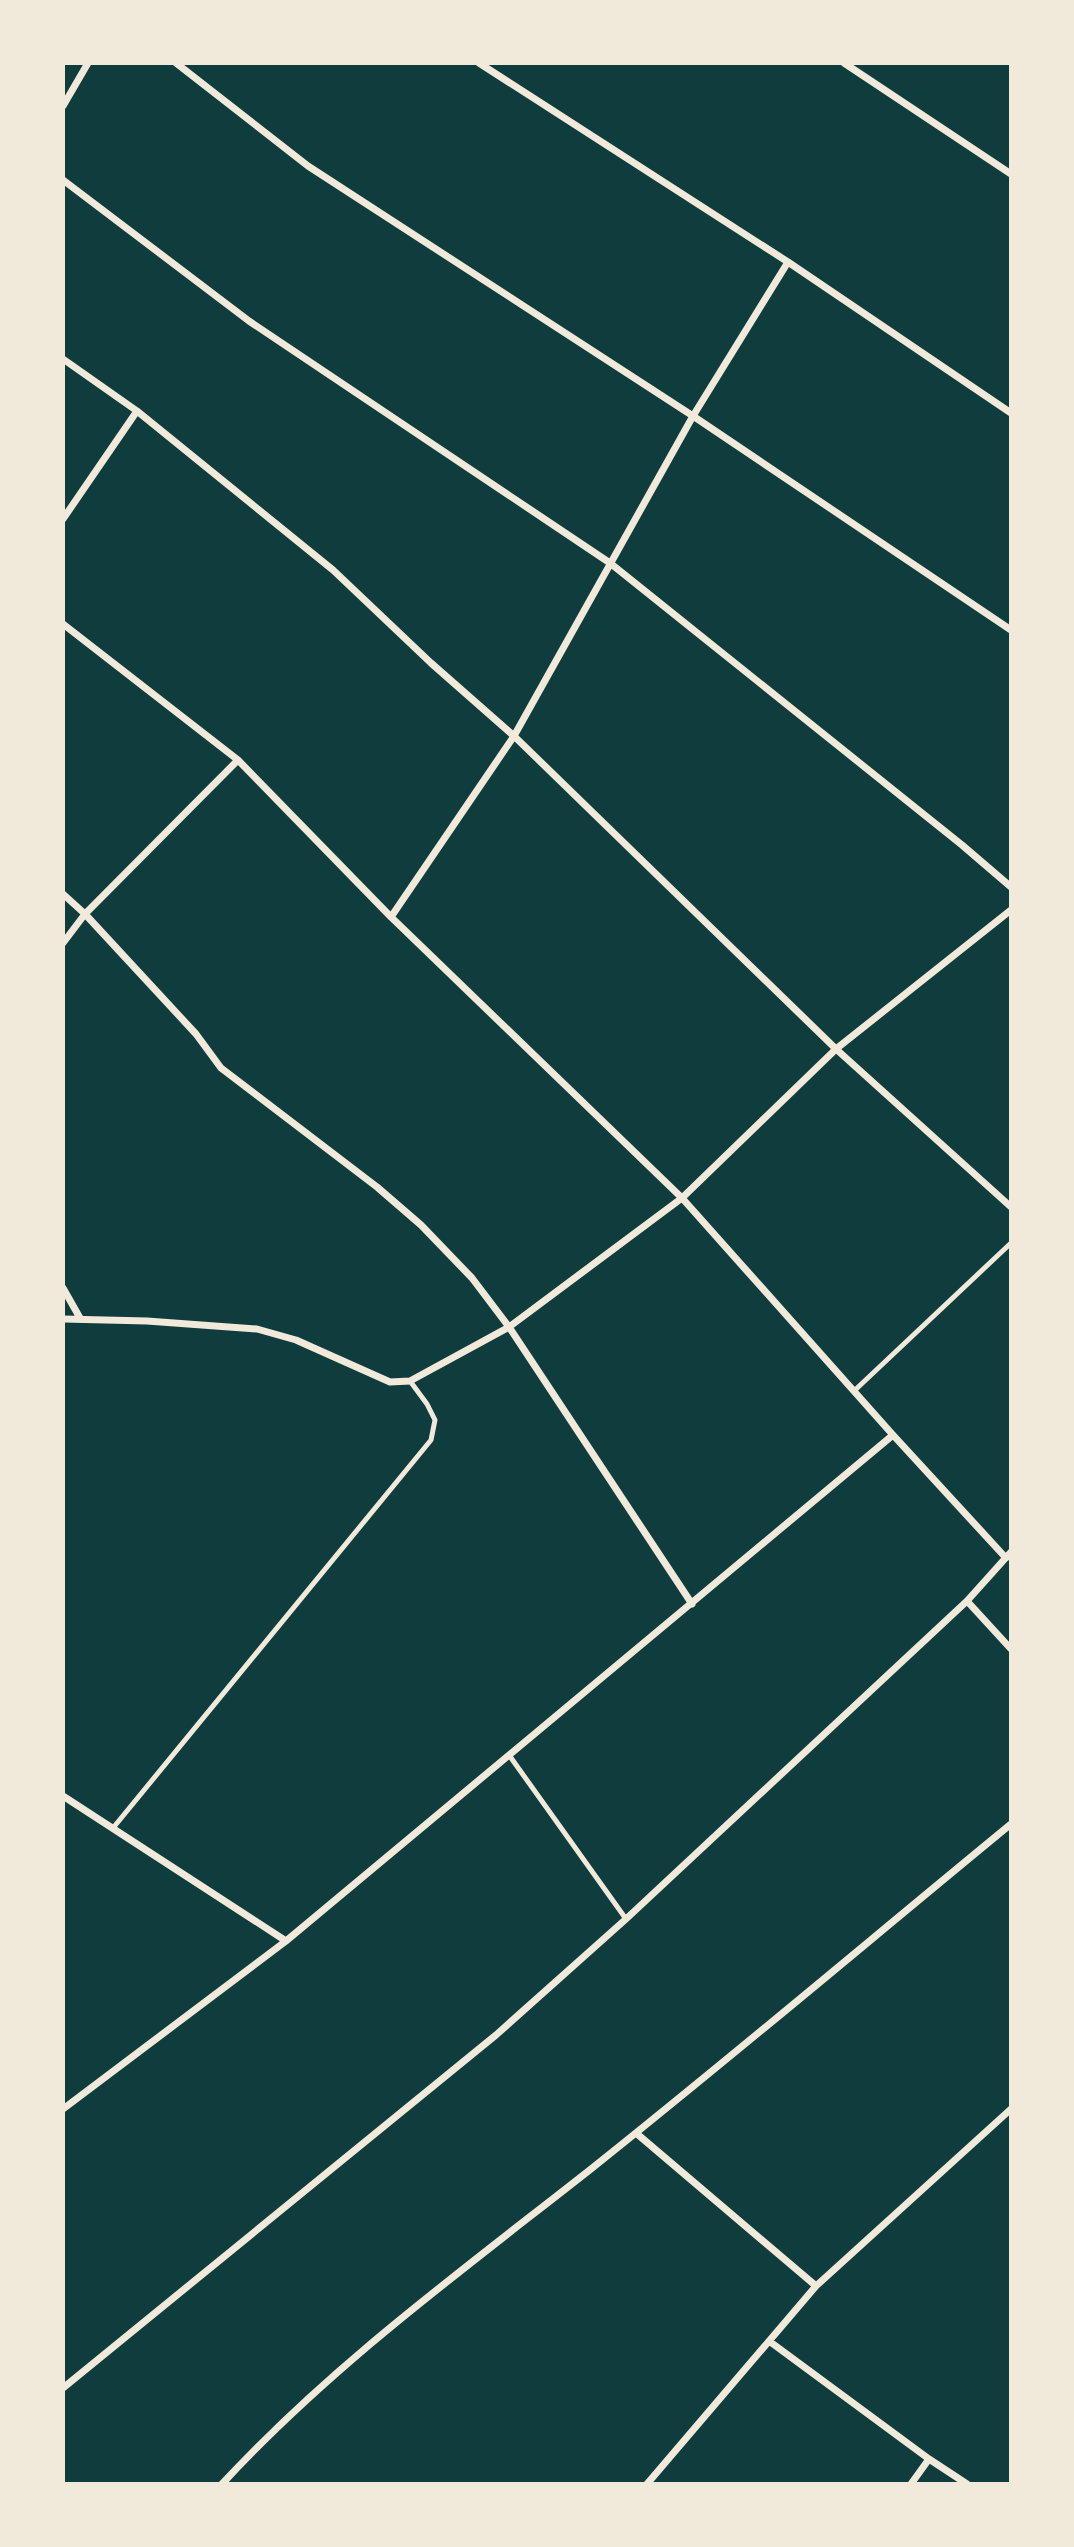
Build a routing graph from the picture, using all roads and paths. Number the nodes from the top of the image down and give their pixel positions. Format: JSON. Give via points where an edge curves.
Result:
{"nodes":[{"id":1,"x":88,"y":63,"type":"edge"},
{"id":2,"x":176,"y":63,"type":"edge"},
{"id":3,"x":479,"y":63,"type":"edge"},
{"id":4,"x":844,"y":63,"type":"edge"},
{"id":5,"x":63,"y":106,"type":"edge"},
{"id":6,"x":1011,"y":174,"type":"edge"},
{"id":7,"x":63,"y":180,"type":"edge"},
{"id":8,"x":788,"y":261,"type":"junction"},
{"id":9,"x":63,"y":359,"type":"edge"},
{"id":10,"x":136,"y":411,"type":"junction"},
{"id":11,"x":1011,"y":413,"type":"edge"},
{"id":12,"x":693,"y":416,"type":"junction"},
{"id":13,"x":63,"y":519,"type":"edge"},
{"id":14,"x":610,"y":563,"type":"junction"},
{"id":15,"x":63,"y":624,"type":"edge"},
{"id":16,"x":1011,"y":630,"type":"edge"},
{"id":17,"x":514,"y":736,"type":"junction"},
{"id":18,"x":238,"y":760,"type":"junction"},
{"id":19,"x":1011,"y":887,"type":"edge"},
{"id":20,"x":63,"y":894,"type":"edge"},
{"id":21,"x":1011,"y":909,"type":"edge"},
{"id":22,"x":86,"y":914,"type":"junction"},
{"id":23,"x":391,"y":917,"type":"junction"},
{"id":24,"x":63,"y":943,"type":"edge"},
{"id":25,"x":836,"y":1049,"type":"junction"},
{"id":26,"x":682,"y":1198,"type":"junction"},
{"id":27,"x":1011,"y":1207,"type":"edge"},
{"id":28,"x":1011,"y":1243,"type":"edge"},
{"id":29,"x":63,"y":1288,"type":"edge"},
{"id":30,"x":80,"y":1318,"type":"junction"},
{"id":31,"x":63,"y":1319,"type":"edge"},
{"id":32,"x":509,"y":1327,"type":"junction"},
{"id":33,"x":410,"y":1381,"type":"junction"},
{"id":34,"x":854,"y":1391,"type":"junction"},
{"id":35,"x":893,"y":1435,"type":"junction"},
{"id":36,"x":1009,"y":1555,"type":"edge"},
{"id":37,"x":967,"y":1601,"type":"junction"},
{"id":38,"x":692,"y":1604,"type":"junction"},
{"id":39,"x":1011,"y":1649,"type":"edge"},
{"id":40,"x":509,"y":1755,"type":"junction"},
{"id":41,"x":63,"y":1796,"type":"edge"},
{"id":42,"x":1011,"y":1824,"type":"edge"},
{"id":43,"x":113,"y":1828,"type":"junction"},
{"id":44,"x":626,"y":1919,"type":"junction"},
{"id":45,"x":286,"y":1941,"type":"junction"},
{"id":46,"x":63,"y":2109,"type":"edge"},
{"id":47,"x":1011,"y":2109,"type":"edge"},
{"id":48,"x":636,"y":2133,"type":"junction"},
{"id":49,"x":816,"y":2287,"type":"junction"},
{"id":50,"x":769,"y":2341,"type":"junction"},
{"id":51,"x":63,"y":2388,"type":"edge"},
{"id":52,"x":929,"y":2459,"type":"junction"},
{"id":53,"x":222,"y":2484,"type":"edge"},
{"id":54,"x":647,"y":2484,"type":"edge"},
{"id":55,"x":911,"y":2484,"type":"edge"},
{"id":56,"x":967,"y":2484,"type":"edge"}],
"edges":[{"from":1,"to":5,"type":"street"},
{"from":2,"to":12,"type":"street","via":[[308,166]]},
{"from":3,"to":8,"type":"street"},
{"from":4,"to":6,"type":"street"},
{"from":7,"to":14,"type":"street","via":[[249,321]]},
{"from":8,"to":11,"type":"street"},
{"from":8,"to":12,"type":"street"},
{"from":9,"to":10,"type":"street"},
{"from":10,"to":13,"type":"street"},
{"from":10,"to":17,"type":"street","via":[[333,570]]},
{"from":12,"to":14,"type":"street"},
{"from":12,"to":16,"type":"street"},
{"from":14,"to":17,"type":"street"},
{"from":14,"to":19,"type":"street"},
{"from":15,"to":18,"type":"street"},
{"from":17,"to":23,"type":"street"},
{"from":17,"to":25,"type":"street"},
{"from":18,"to":22,"type":"street"},
{"from":18,"to":23,"type":"street"},
{"from":20,"to":22,"type":"street"},
{"from":21,"to":25,"type":"street"},
{"from":22,"to":24,"type":"street"},
{"from":22,"to":32,"type":"street","via":[[196,1034],[221,1068],[421,1225],[472,1278]]},
{"from":23,"to":26,"type":"street"},
{"from":25,"to":26,"type":"street"},
{"from":25,"to":27,"type":"street"},
{"from":26,"to":32,"type":"street"},
{"from":26,"to":34,"type":"street"},
{"from":28,"to":34,"type":"lane"},
{"from":29,"to":30,"type":"street"},
{"from":30,"to":31,"type":"street"},
{"from":30,"to":33,"type":"street","via":[[257,1329],[296,1340],[390,1382]]},
{"from":32,"to":33,"type":"street"},
{"from":32,"to":38,"type":"street"},
{"from":33,"to":43,"type":"lane","via":[[435,1420],[431,1440]]},
{"from":34,"to":35,"type":"street"},
{"from":35,"to":36,"type":"street"},
{"from":35,"to":38,"type":"street"},
{"from":36,"to":37,"type":"street"},
{"from":37,"to":39,"type":"street"},
{"from":37,"to":44,"type":"street"},
{"from":38,"to":40,"type":"street"},
{"from":40,"to":44,"type":"lane"},
{"from":40,"to":45,"type":"street"},
{"from":41,"to":43,"type":"street"},
{"from":42,"to":48,"type":"street"},
{"from":43,"to":45,"type":"street"},
{"from":44,"to":51,"type":"street","via":[[496,2035]]},
{"from":45,"to":46,"type":"street"},
{"from":47,"to":49,"type":"street"},
{"from":48,"to":49,"type":"street"},
{"from":48,"to":53,"type":"street","via":[[364,2350],[263,2440]]},
{"from":49,"to":50,"type":"street"},
{"from":50,"to":52,"type":"street"},
{"from":50,"to":54,"type":"street"},
{"from":52,"to":55,"type":"street"},
{"from":52,"to":56,"type":"street"}]}
